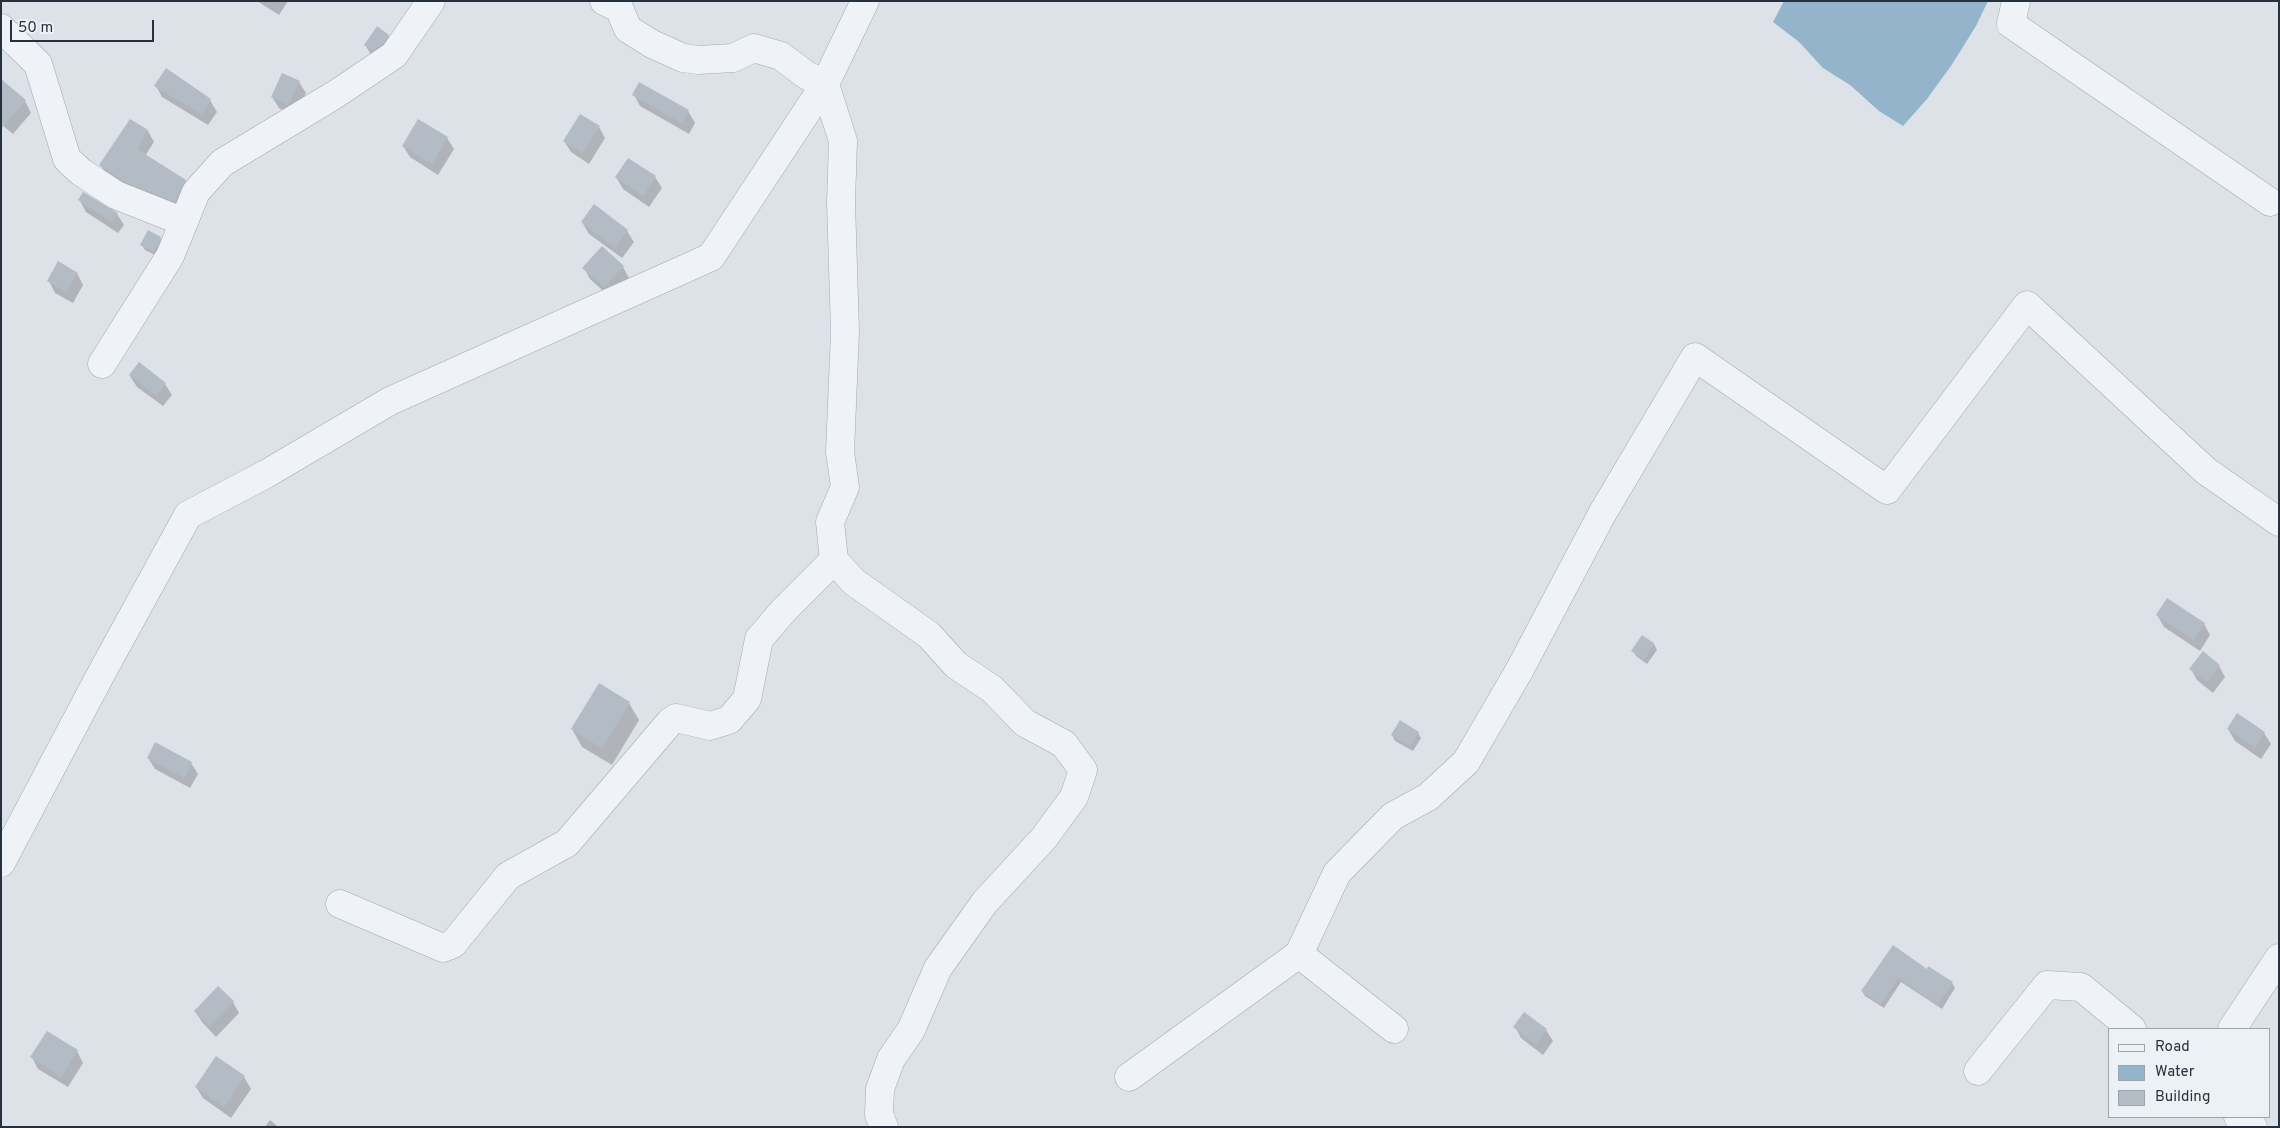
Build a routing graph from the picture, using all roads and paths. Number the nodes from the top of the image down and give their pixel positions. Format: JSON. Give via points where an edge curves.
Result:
{"nodes":[{"id":1,"x":431,"y":1,"type":"edge"},
{"id":2,"x":604,"y":1,"type":"edge"},
{"id":3,"x":865,"y":1,"type":"edge"},
{"id":4,"x":2016,"y":1,"type":"edge"},
{"id":5,"x":1,"y":28,"type":"edge"},
{"id":6,"x":825,"y":84,"type":"junction"},
{"id":7,"x":2270,"y":202,"type":"dead end"},
{"id":8,"x":184,"y":222,"type":"junction"},
{"id":9,"x":102,"y":364,"type":"dead end"},
{"id":10,"x":2279,"y":522,"type":"edge"},
{"id":11,"x":834,"y":560,"type":"junction"},
{"id":12,"x":1,"y":863,"type":"edge"},
{"id":13,"x":340,"y":904,"type":"dead end"},
{"id":14,"x":1299,"y":954,"type":"junction"},
{"id":15,"x":2279,"y":958,"type":"edge"},
{"id":16,"x":2131,"y":1028,"type":"edge"},
{"id":17,"x":2233,"y":1028,"type":"edge"},
{"id":18,"x":1394,"y":1029,"type":"dead end"},
{"id":19,"x":1978,"y":1071,"type":"dead end"},
{"id":20,"x":1130,"y":1077,"type":"dead end"},
{"id":21,"x":2240,"y":1118,"type":"edge"},
{"id":22,"x":884,"y":1127,"type":"edge"},
{"id":23,"x":2253,"y":1127,"type":"edge"}],
"edges":[{"from":1,"to":8,"type":"street","via":[[394,55],[222,163],[196,192]]},
{"from":2,"to":6,"type":"street","via":[[618,8],[628,29],[683,58],[733,58],[754,48],[781,56],[806,75]]},
{"from":3,"to":6,"type":"street"},
{"from":4,"to":7,"type":"street","via":[[2010,24]]},
{"from":5,"to":8,"type":"street","via":[[38,64],[67,159],[116,195]]},
{"from":6,"to":11,"type":"street","via":[[843,141],[840,202],[845,332],[840,452],[845,487],[830,522]]},
{"from":6,"to":12,"type":"street","via":[[711,257],[390,401],[266,474],[188,515]]},
{"from":8,"to":9,"type":"street","via":[[170,256]]},
{"from":10,"to":14,"type":"street","via":[[2206,471],[2027,305],[1887,490],[1695,357],[1602,514],[1519,671],[1466,762],[1428,797],[1393,816],[1337,873]]},
{"from":11,"to":13,"type":"street","via":[[759,639],[747,699],[728,720],[710,726],[676,718],[670,722],[566,843],[508,876],[453,944],[443,948]]},
{"from":11,"to":22,"type":"street","via":[[854,582],[929,635],[956,665],[992,689],[1025,723],[1064,744],[1083,770],[1074,797],[1044,838],[985,902],[938,968],[911,1030],[891,1059],[880,1089],[878,1115]]},
{"from":14,"to":18,"type":"street"},
{"from":14,"to":20,"type":"street"},
{"from":15,"to":17,"type":"street"},
{"from":16,"to":19,"type":"street","via":[[2081,987],[2047,985]]},
{"from":21,"to":23,"type":"street"}]}
